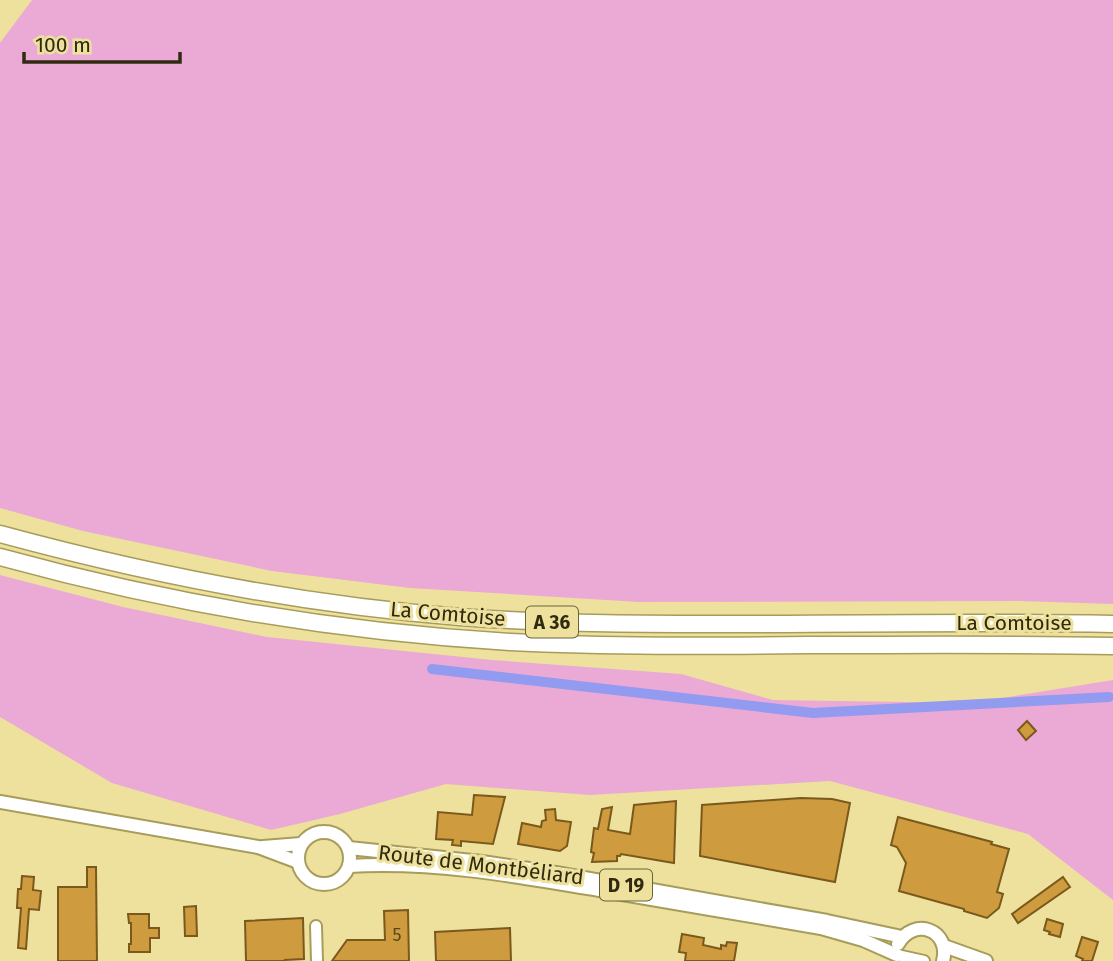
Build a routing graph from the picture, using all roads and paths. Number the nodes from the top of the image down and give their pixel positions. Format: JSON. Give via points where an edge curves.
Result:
{"nodes":[{"id":1,"x":0,"y":534,"type":"edge"},
{"id":2,"x":0,"y":557,"type":"edge"},
{"id":3,"x":1113,"y":624,"type":"edge"},
{"id":4,"x":1113,"y":646,"type":"edge"},
{"id":5,"x":0,"y":802,"type":"edge"},
{"id":6,"x":301,"y":844,"type":"junction"},
{"id":7,"x":258,"y":847,"type":"junction"},
{"id":8,"x":349,"y":848,"type":"junction"},
{"id":9,"x":298,"y":862,"type":"junction"},
{"id":10,"x":349,"y":866,"type":"junction"},
{"id":11,"x":316,"y":926,"type":"dead end"},
{"id":12,"x":902,"y":937,"type":"junction"},
{"id":13,"x":944,"y":946,"type":"junction"},
{"id":14,"x":897,"y":958,"type":"edge"},
{"id":15,"x":317,"y":961,"type":"edge"},
{"id":16,"x":924,"y":961,"type":"edge"},
{"id":17,"x":943,"y":961,"type":"edge"},
{"id":18,"x":986,"y":961,"type":"edge"}],
"edges":[{"from":1,"to":3,"type":"highway","name":"La Comtoise","number":"A 36","via":[[237,589],[448,616],[623,623]]},
{"from":2,"to":4,"type":"highway","name":"La Comtoise","number":"A 36","via":[[206,605],[446,637],[629,646]]},
{"from":5,"to":7,"type":"main road"},
{"from":6,"to":7,"type":"main road"},
{"from":6,"to":8,"type":"main road","via":[[314,834],[330,832]]},
{"from":6,"to":9,"type":"main road"},
{"from":7,"to":9,"type":"main road"},
{"from":8,"to":10,"type":"main road"},
{"from":8,"to":12,"type":"main road","name":"Route de Montbéliard","number":"D 19","via":[[556,873]]},
{"from":9,"to":10,"type":"main road","via":[[306,877],[320,884],[334,883]]},
{"from":10,"to":14,"type":"main road","name":"Route de Montbéliard","number":"D 19","via":[[442,867],[553,882],[821,928],[863,940]]},
{"from":11,"to":15,"type":"street"},
{"from":12,"to":13,"type":"main road","via":[[922,928],[936,933]]},
{"from":12,"to":14,"type":"main road"},
{"from":13,"to":17,"type":"main road"},
{"from":13,"to":18,"type":"main road"},
{"from":14,"to":16,"type":"street"}]}
